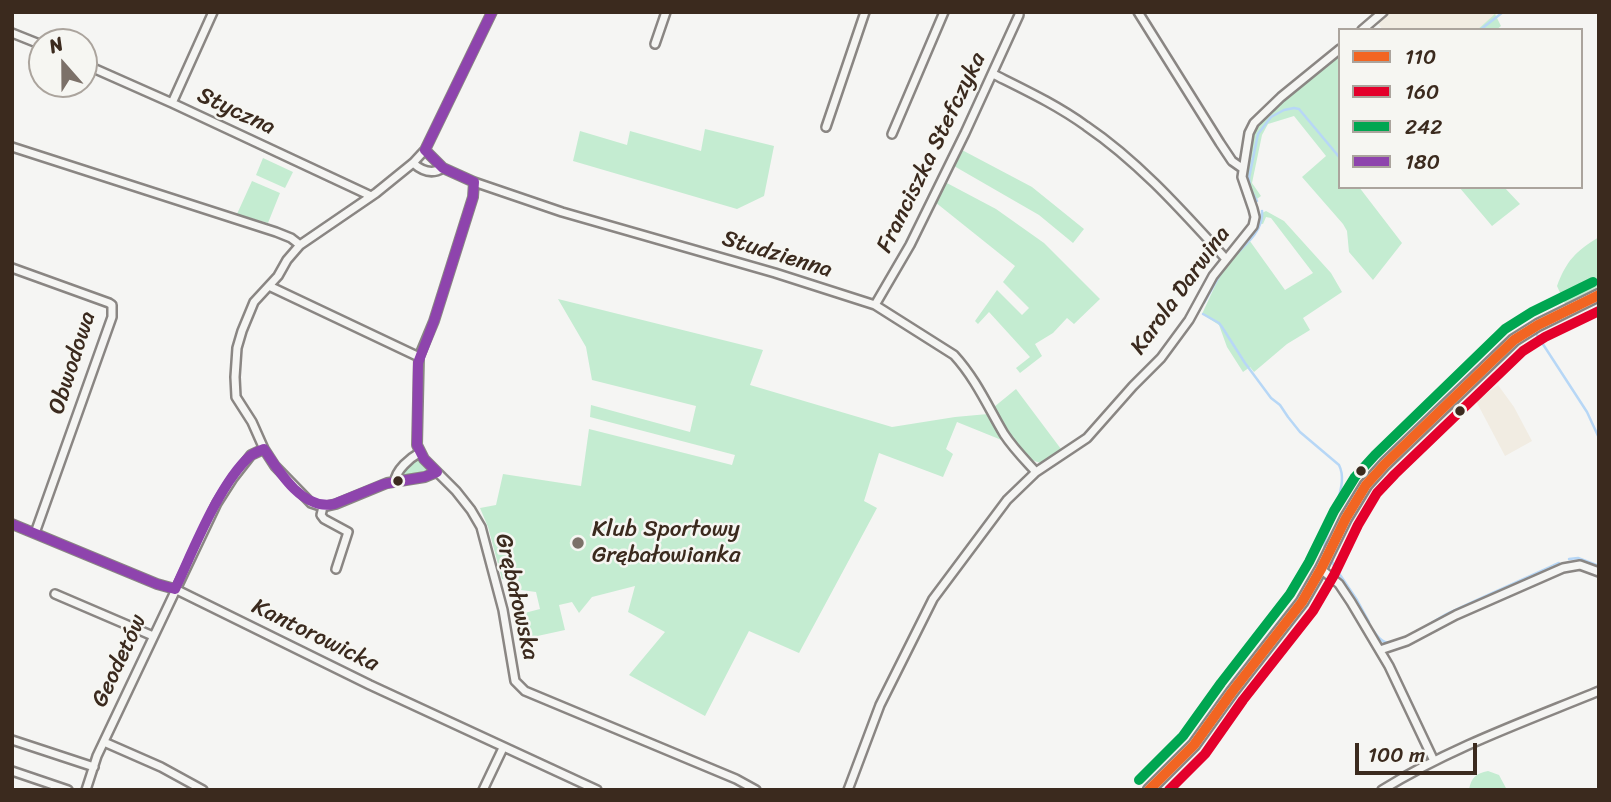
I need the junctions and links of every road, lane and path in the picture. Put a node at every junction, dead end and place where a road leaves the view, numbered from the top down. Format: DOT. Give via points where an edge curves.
graph roads {
  1 [pos="213,12"];
  2 [pos="492,12"];
  3 [pos="666,12"];
  4 [pos="865,12"];
  5 [pos="944,12"];
  6 [pos="1138,12"];
  7 [pos="1383,12"];
  8 [pos="1019,15"];
  9 [pos="1364,28"];
  10 [pos="655,44"];
  11 [pos="1338,50"];
  12 [pos="98,70"];
  13 [pos="993,74"];
  14 [pos="172,103"];
  15 [pos="826,127"];
  16 [pos="892,134"];
  17 [pos="12,147"];
  18 [pos="425,150"];
  19 [pos="412,163"];
  20 [pos="443,167"];
  21 [pos="1242,168"];
  22 [pos="474,182"];
  23 [pos="371,196"];
  24 [pos="300,245"];
  25 [pos="1226,259"];
  26 [pos="12,268"];
  27 [pos="270,286"];
  28 [pos="1599,295"];
  29 [pos="875,305"];
  30 [pos="419,357"];
  31 [pos="264,449"];
  32 [pos="419,453"];
  33 [pos="437,472"];
  34 [pos="1036,472"];
  35 [pos="395,481"];
  36 [pos="323,507"];
  37 [pos="12,524"];
  38 [pos="35,533"];
  39 [pos="336,569"];
  40 [pos="1321,569"];
  41 [pos="1599,572"];
  42 [pos="175,589"];
  43 [pos="55,594"];
  44 [pos="153,636"];
  45 [pos="1380,650"];
  46 [pos="1599,691"];
  47 [pos="12,740"];
  48 [pos="104,742"];
  49 [pos="503,748"];
  50 [pos="1434,761"];
  51 [pos="94,767"];
  52 [pos="12,771"];
  53 [pos="68,790"];
  54 [pos="86,790"];
  55 [pos="203,790"];
  56 [pos="483,790"];
  57 [pos="597,790"];
  58 [pos="756,790"];
  59 [pos="848,790"];
  60 [pos="1149,790"];
  61 [pos="1382,790"];
  1 -- 14 [label="street"];
  2 -- 18 [label="street"];
  3 -- 10 [label="street"];
  4 -- 15 [label="street"];
  5 -- 16 [label="street"];
  6 -- 21 [label="street" via="1220,144"];
  7 -- 9 [label="street"];
  8 -- 13 [label="street, Franciszka Stefczyka"];
  11 -- 21 [label="street, Karola Darwina" via="1254,123"];
  12 -- 14 [label="street, Styczna"];
  13 -- 25 [label="street" via="1061,110 1108,142 1170,198"];
  13 -- 29 [label="street, Franciszka Stefczyka" via="915,235"];
  14 -- 23 [label="street, Styczna"];
  17 -- 24 [label="street" via="276,232"];
  18 -- 19 [label="street"];
  18 -- 20 [label="street, Studzienna"];
  19 -- 20 [label="street, Studzienna" via="426,171"];
  19 -- 23 [label="street"];
  20 -- 22 [label="street, Studzienna"];
  21 -- 25 [label="street, Karola Darwina" via="1255,217"];
  22 -- 29 [label="street, Studzienna"];
  22 -- 30 [label="street" via="473,197"];
  23 -- 24 [label="street"];
  24 -- 27 [label="street"];
  25 -- 34 [label="street, Karola Darwina" via="1161,358 1087,438"];
  26 -- 38 [label="street, Obwodowa" via="109,303 112,309"];
  27 -- 30 [label="street"];
  27 -- 31 [label="street" via="254,302 242,331 235,377 236,397"];
  28 -- 40 [label="street" via="1514,340 1385,464 1359,494"];
  29 -- 34 [label="street, Studzienna" via="954,355 1009,442"];
  30 -- 32 [label="street"];
  31 -- 36 [label="street" via="299,492"];
  31 -- 42 [label="street, Geodetów" via="251,455 217,503"];
  32 -- 33 [label="street, Grębałowska"];
  32 -- 35 [label="street"];
  33 -- 35 [label="street"];
  33 -- 58 [label="street, Grębałowska" via="481,527 503,610 515,681 525,691"];
  34 -- 59 [label="street, Karola Darwina" via="1007,500 933,599 880,705"];
  35 -- 36 [label="street"];
  36 -- 39 [label="street" via="324,519 348,532"];
  37 -- 38 [label="street, Kantorowicka"];
  38 -- 42 [label="street, Kantorowicka"];
  40 -- 45 [label="street" via="1339,584"];
  40 -- 60 [label="street" via="1302,602 1194,745"];
  41 -- 45 [label="street" via="1568,566"];
  42 -- 44 [label="street, Geodetów"];
  42 -- 49 [label="street, Kantorowicka"];
  43 -- 44 [label="street"];
  44 -- 48 [label="street, Geodetów"];
  45 -- 50 [label="street"];
  46 -- 50 [label="street"];
  47 -- 51 [label="street"];
  48 -- 51 [label="street, Geodetów"];
  48 -- 55 [label="street"];
  49 -- 56 [label="street"];
  49 -- 57 [label="street, Kantorowicka"];
  50 -- 61 [label="street"];
  51 -- 54 [label="street, Geodetów"];
  52 -- 53 [label="street"];
}
